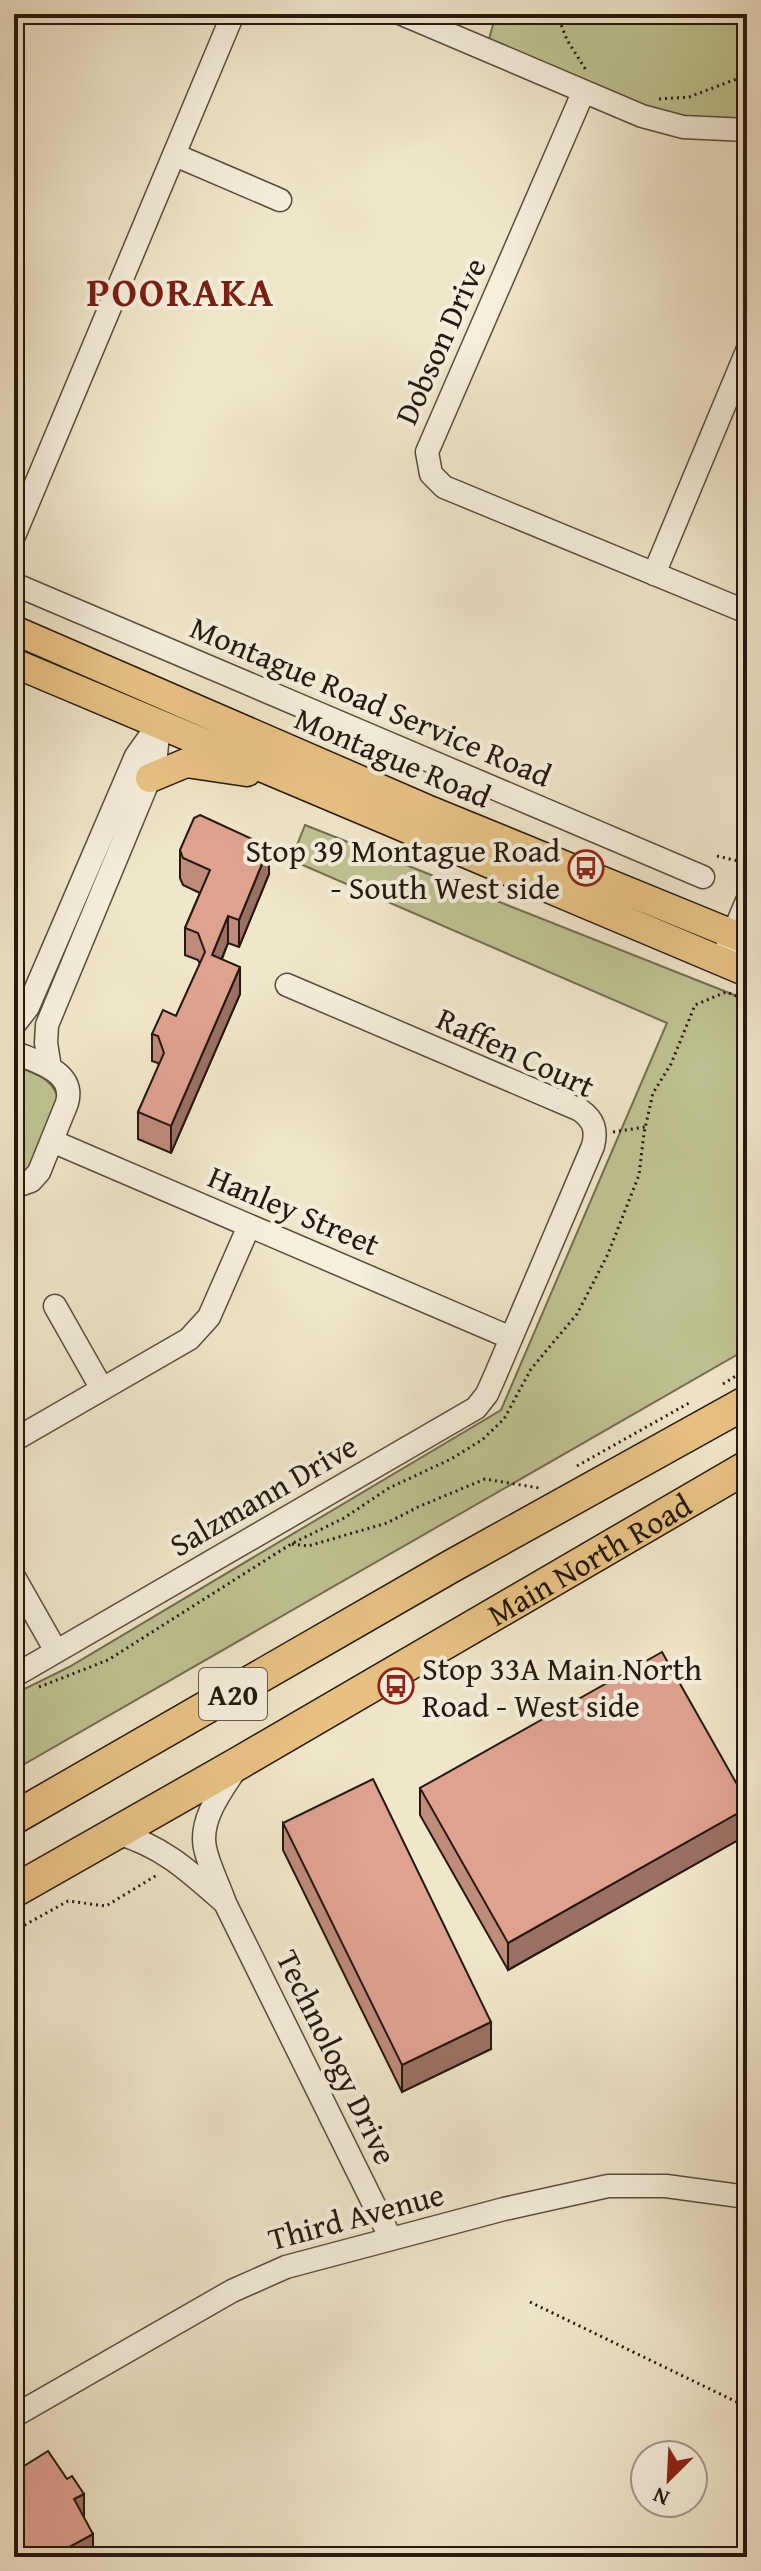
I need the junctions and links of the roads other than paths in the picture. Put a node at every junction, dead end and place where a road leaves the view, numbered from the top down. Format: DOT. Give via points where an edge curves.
graph roads {
  1 [pos="233,14"];
  2 [pos="402,14"];
  3 [pos="583,93"];
  4 [pos="747,130"];
  5 [pos="175,155"];
  6 [pos="280,200"];
  7 [pos="747,351"];
  8 [pos="14,536"];
  9 [pos="654,574"];
  10 [pos="14,584"];
  11 [pos="747,612"];
  12 [pos="14,630"];
  13 [pos="14,663"];
  14 [pos="170,698"];
  15 [pos="159,724"];
  16 [pos="283,776"];
  17 [pos="150,778"];
  18 [pos="703,877"];
  19 [pos="747,901"];
  20 [pos="740,937"];
  21 [pos="734,967"];
  22 [pos="287,985"];
  23 [pos="14,1025"];
  24 [pos="14,1052"];
  25 [pos="50,1068"];
  26 [pos="52,1141"];
  27 [pos="14,1187"];
  28 [pos="249,1226"];
  29 [pos="55,1306"];
  30 [pos="511,1338"];
  31 [pos="102,1389"];
  32 [pos="747,1402"];
  33 [pos="14,1440"];
  34 [pos="747,1467"];
  35 [pos="14,1577"];
  36 [pos="56,1651"];
  37 [pos="14,1676"];
  38 [pos="239,1763"];
  39 [pos="14,1818"];
  40 [pos="117,1833"];
  41 [pos="14,1891"];
  42 [pos="225,1903"];
  43 [pos="747,2197"];
  44 [pos="391,2239"];
  45 [pos="14,2416"];
  1 -- 5 [label="street"];
  2 -- 3 [label="street"];
  3 -- 4 [label="street" via="683,127"];
  3 -- 9 [label="street, Dobson Drive" via="427,452 431,474 444,487"];
  5 -- 6 [label="street"];
  5 -- 8 [label="street"];
  7 -- 9 [label="street"];
  9 -- 11 [label="street, Dobson Drive"];
  10 -- 18 [label="street, Montague Road Service Road"];
  12 -- 14 [label="main road, Montague Road"];
  13 -- 15 [label="main road, Montague Road"];
  14 -- 15 [label="main road"];
  14 -- 20 [label="main road, Montague Road"];
  15 -- 16 [label="main road, Montague Road"];
  15 -- 17 [label="street"];
  15 -- 23 [label="street" via="136,756 28,1007"];
  16 -- 17 [label="main road" via="186,763"];
  16 -- 21 [label="main road, Montague Road"];
  17 -- 25 [label="street" via="51,1014 46,1032"];
  19 -- 20 [label="street"];
  20 -- 21 [label="street"];
  22 -- 30 [label="street, Raffen Court" via="580,1110 594,1125 593,1146"];
  24 -- 25 [label="street"];
  25 -- 26 [label="street" via="64,1078 70,1092"];
  26 -- 27 [label="street" via="39,1172"];
  26 -- 28 [label="street, Hanley Street"];
  28 -- 30 [label="street, Hanley Street"];
  28 -- 31 [label="street" via="200,1328"];
  29 -- 31 [label="street"];
  30 -- 36 [label="street, Salzmann Drive" via="476,1408"];
  31 -- 33 [label="street"];
  32 -- 39 [label="highway, Main North Road / A20"];
  34 -- 38 [label="highway, Main North Road / A20"];
  35 -- 36 [label="street"];
  36 -- 37 [label="street, Salzmann Drive"];
  38 -- 40 [label="highway, Main North Road / A20"];
  38 -- 42 [label="street, Technology Drive" via="214,1803 205,1835"];
  40 -- 41 [label="highway, Main North Road / A20"];
  40 -- 42 [label="street, Technology Drive" via="149,1843"];
  42 -- 44 [label="street, Technology Drive"];
  43 -- 44 [label="street, Third Avenue" via="666,2186 608,2186"];
  44 -- 45 [label="street, Third Avenue" via="262,2276"];
}
